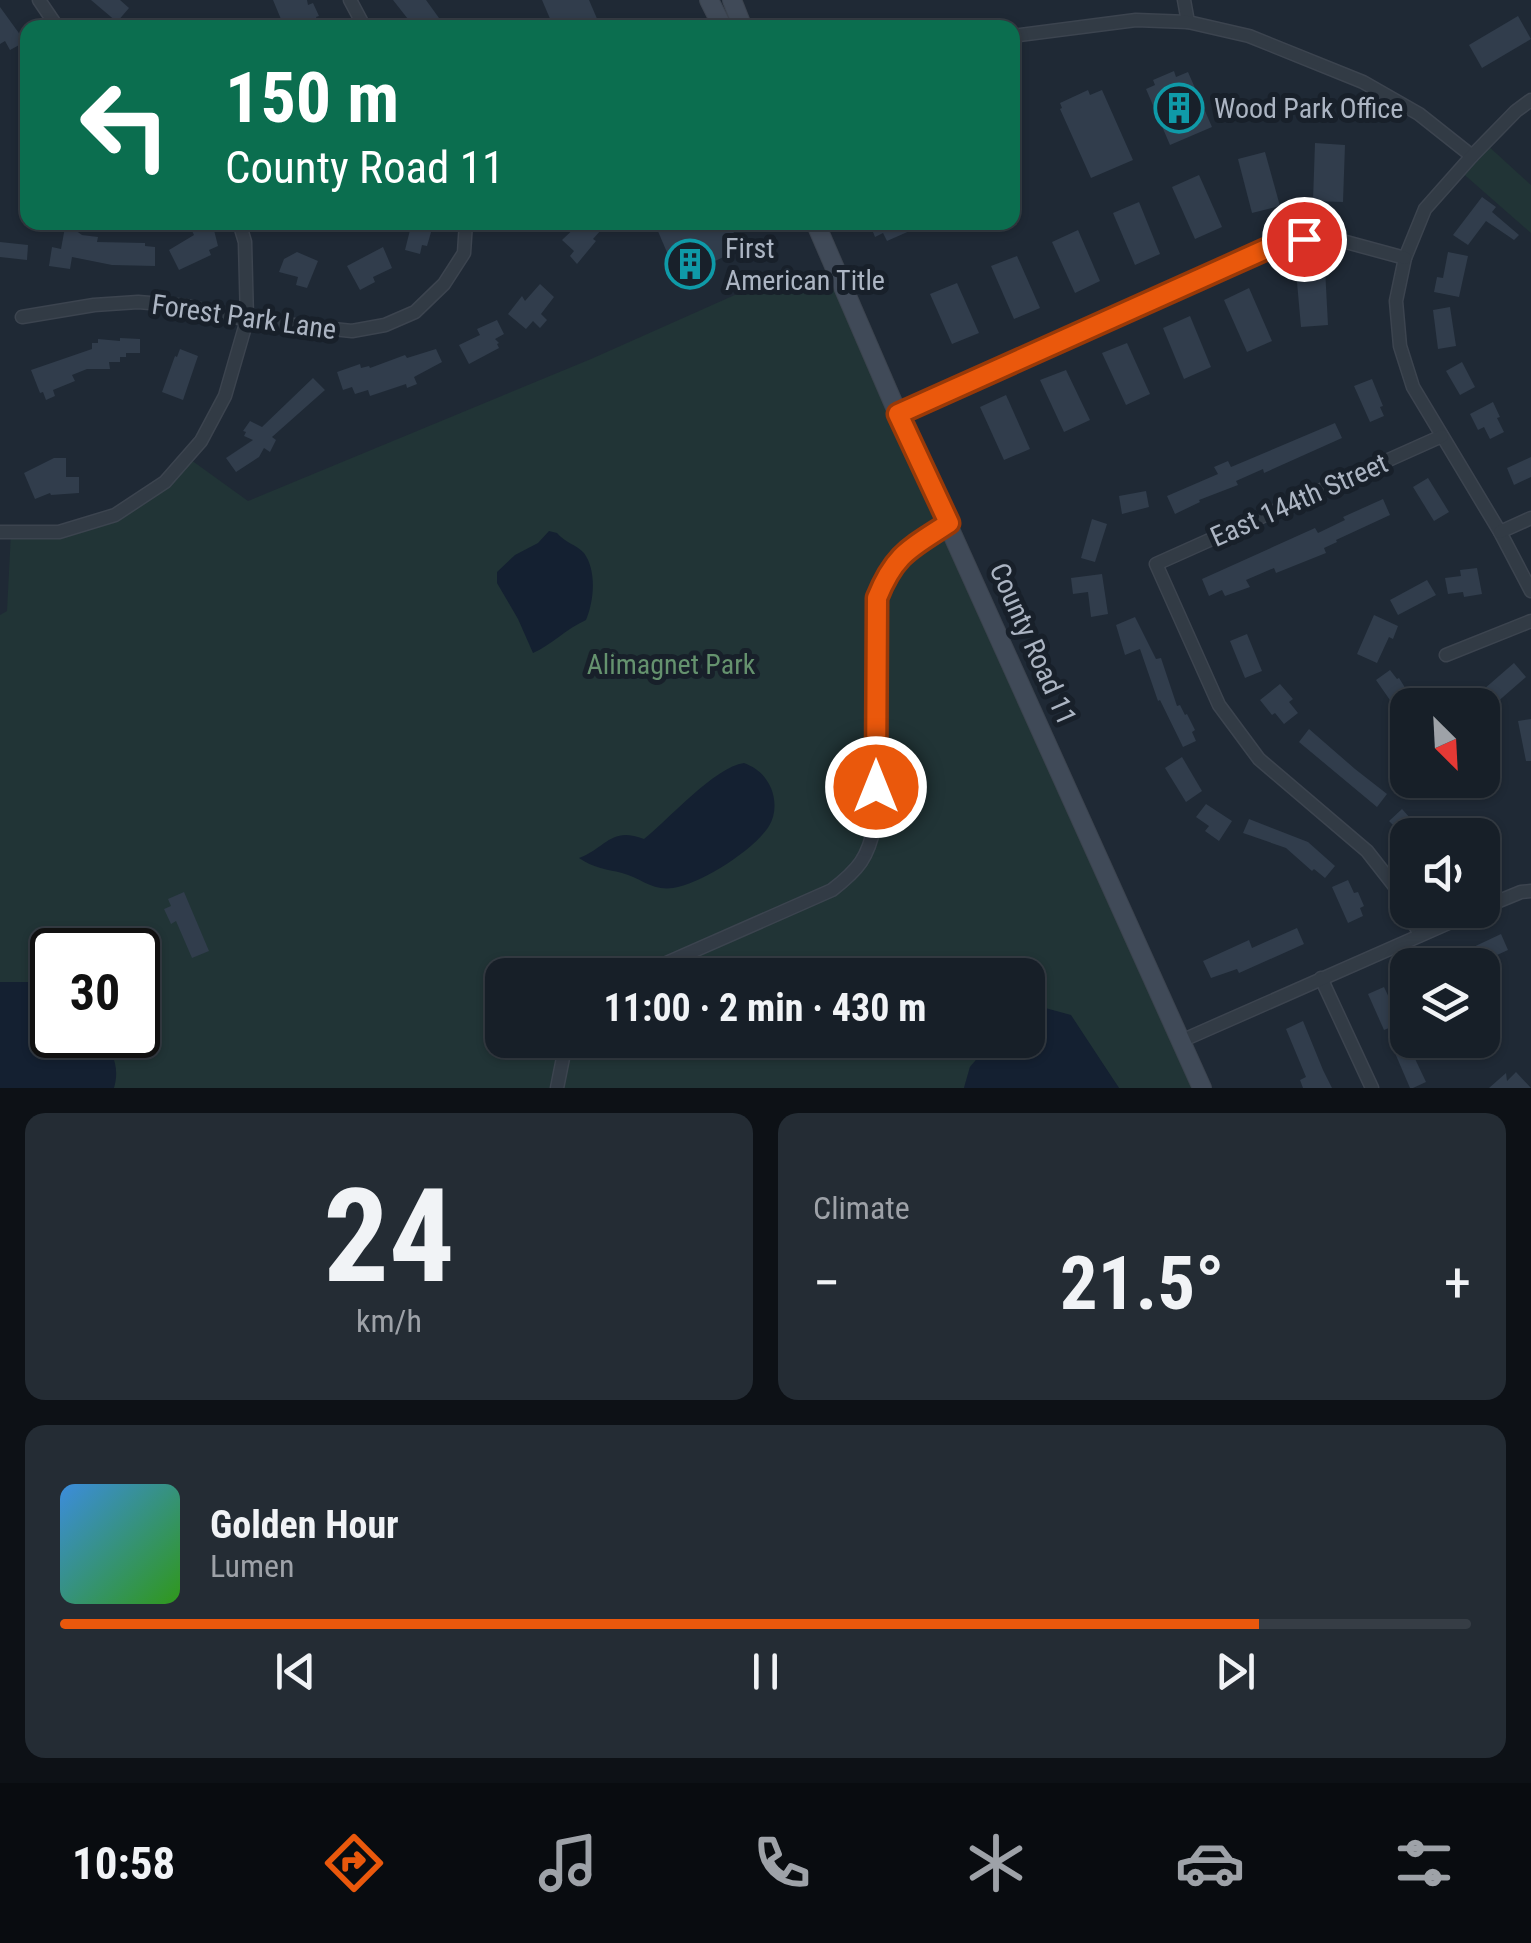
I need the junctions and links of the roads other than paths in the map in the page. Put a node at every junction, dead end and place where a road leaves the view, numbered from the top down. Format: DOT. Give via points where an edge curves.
graph roads {
  1 [pos="1184,0"];
  2 [pos="1188,22"];
  3 [pos="1020,35"];
  4 [pos="1531,100"];
  5 [pos="1472,156"];
  6 [pos="241,230"];
  7 [pos="465,230"];
  8 [pos="818,230"];
  9 [pos="1405,258"];
  10 [pos="22,317"];
  11 [pos="247,320"];
  12 [pos="898,414"];
  13 [pos="1442,436"];
  14 [pos="1531,518"];
  15 [pos="949,523"];
  16 [pos="0,532"];
  17 [pos="1500,532"];
  18 [pos="1531,591"];
  19 [pos="1531,620"];
  20 [pos="1446,655"];
  21 [pos="1531,891"];
  22 [pos="1500,901"];
  23 [pos="1436,928"];
  24 [pos="1420,935"];
  25 [pos="678,958"];
  26 [pos="1321,978"];
  27 [pos="1181,1041"];
  28 [pos="563,1058"];
  29 [pos="557,1088"];
  30 [pos="1202,1088"];
  31 [pos="1372,1088"];
  1 -- 2 [label="street"];
  2 -- 3 [label="street" via="1136,20"];
  2 -- 5 [label="street" via="1249,36 1363,82"];
  4 -- 5 [label="street"];
  5 -- 9 [label="street" via="1425,208"];
  6 -- 11 [label="street"];
  7 -- 11 [label="street, Forest Park Lane" via="464,253 444,284 415,312 385,325 352,331"];
  8 -- 12 [label="street, County Road 11"];
  9 -- 12 [label="street" via="1335,239 1273,246"];
  9 -- 13 [label="street" via="1396,301 1400,346 1413,386"];
  10 -- 11 [label="street, Forest Park Lane" via="138,302"];
  11 -- 16 [label="street" via="225,396 201,441 165,482 116,514 59,532"];
  12 -- 15 [label="street, County Road 11"];
  13 -- 17 [label="street"];
  13 -- 24 [label="street, East 144th Street" via="1156,564 1219,705 1259,760 1367,851"];
  14 -- 17 [label="street"];
  15 -- 25 [label="street" via="902,554 877,598 876,824 856,871 832,890"];
  15 -- 27 [label="street, County Road 11"];
  17 -- 18 [label="street"];
  19 -- 20 [label="street"];
  21 -- 22 [label="street"];
  23 -- 24 [label="street"];
  24 -- 26 [label="street"];
  26 -- 27 [label="street"];
  26 -- 31 [label="street"];
  27 -- 30 [label="street, County Road 11"];
  28 -- 29 [label="street"];
}
